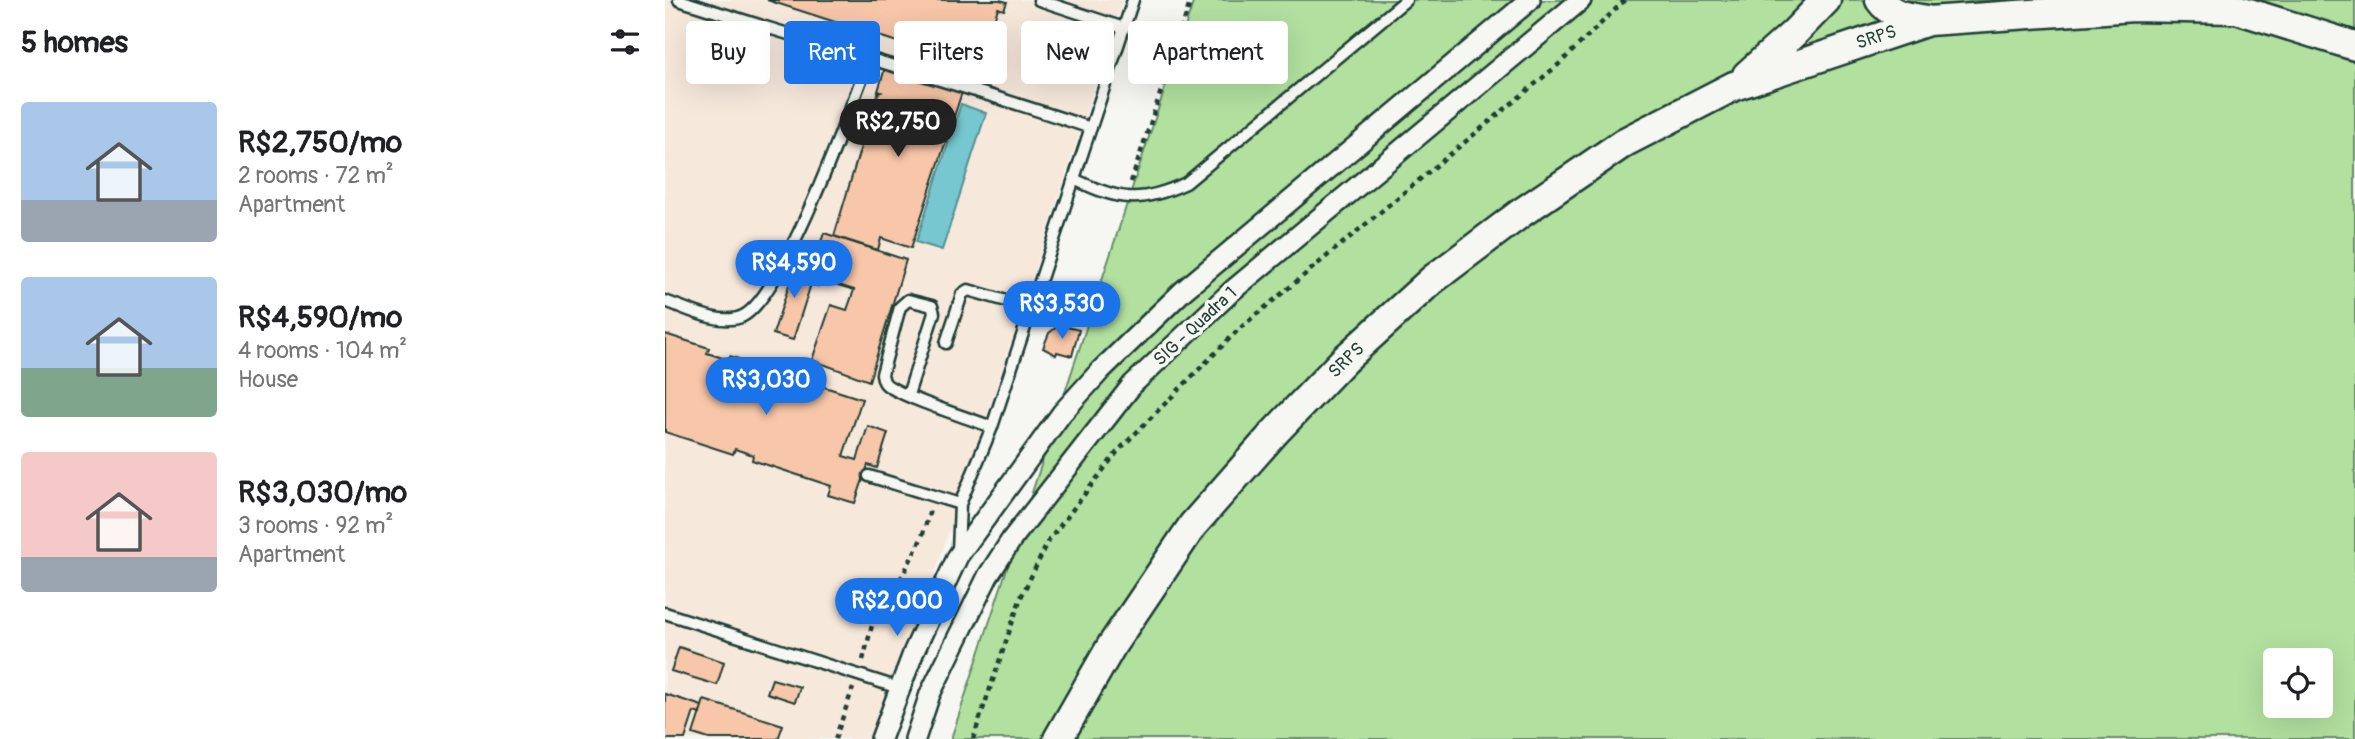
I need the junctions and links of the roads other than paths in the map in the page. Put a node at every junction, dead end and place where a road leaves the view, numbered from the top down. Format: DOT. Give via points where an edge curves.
graph roads {
  1 [pos="679,0"];
  2 [pos="1039,0"];
  3 [pos="1133,0"];
  4 [pos="1406,0"];
  5 [pos="1530,0"];
  6 [pos="1581,0"];
  7 [pos="1826,0"];
  8 [pos="1880,0"];
  9 [pos="2220,4"];
  10 [pos="1929,21"];
  11 [pos="1124,28"];
  12 [pos="784,33"];
  13 [pos="2355,46"];
  14 [pos="880,59"];
  15 [pos="859,84"];
  16 [pos="1734,86"];
  17 [pos="1091,128"];
  18 [pos="1074,179"];
  19 [pos="665,301"];
  20 [pos="1031,308"];
  21 [pos="946,343"];
  22 [pos="908,395"];
  23 [pos="992,427"];
  24 [pos="869,476"];
  25 [pos="960,504"];
  26 [pos="958,556"];
  27 [pos="665,613"];
  28 [pos="899,688"];
  29 [pos="881,739"];
  30 [pos="915,739"];
  31 [pos="1058,739"];
  1 -- 12 [label="lane"];
  2 -- 11 [label="lane"];
  3 -- 11 [label="lane, SIG - Quadra 1"];
  4 -- 18 [label="lane" via="1186,183 1157,196 1127,199"];
  5 -- 26 [label="street, SIG - Quadra 1" via="1135,334 1062,413"];
  6 -- 30 [label="street, SIG - Quadra 1" via="1233,290 1133,384 988,576 930,694"];
  7 -- 16 [label="main road, SRPS"];
  8 -- 10 [label="main road" via="1901,16"];
  9 -- 10 [label="main road, SRPS"];
  9 -- 13 [label="main road, SRPS"];
  10 -- 16 [label="main road, SRPS"];
  11 -- 17 [label="lane, SIG - Quadra 1"];
  14 -- 17 [label="lane"];
  15 -- 19 [label="lane" via="800,229 758,304 741,317 723,319"];
  16 -- 31 [label="main road, SRPS" via="1625,142 1521,213 1432,281 1344,360 1193,525 1112,645"];
  17 -- 18 [label="lane, SIG - Quadra 1"];
  18 -- 20 [label="lane, SIG - Quadra 1"];
  20 -- 21 [label="lane" via="968,290 962,294"];
  20 -- 23 [label="lane, SIG - Quadra 1"];
  22 -- 22 [label="lane" via="889,387 882,374 900,307 908,300 932,306 934,313"];
  22 -- 23 [label="lane"];
  23 -- 25 [label="lane, SIG - Quadra 1"];
  24 -- 25 [label="lane"];
  25 -- 26 [label="lane, SIG - Quadra 1"];
  26 -- 28 [label="street, SIG - Quadra 1"];
  27 -- 28 [label="lane"];
  28 -- 29 [label="street, SIG - Quadra 1"];
}
